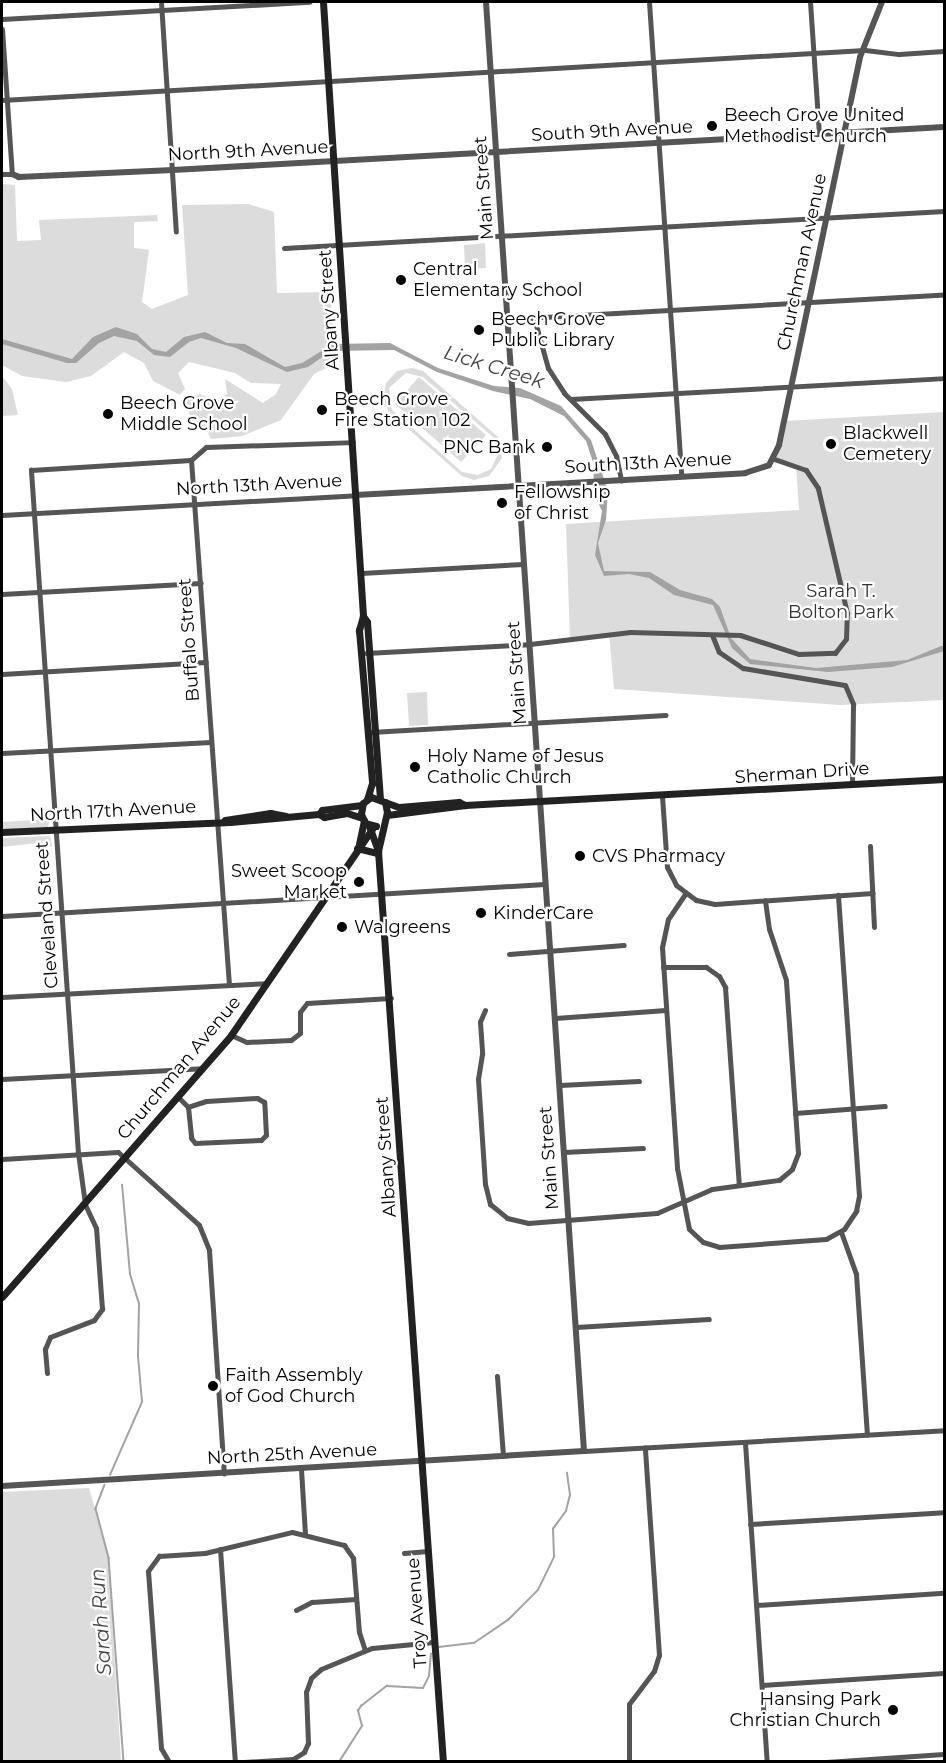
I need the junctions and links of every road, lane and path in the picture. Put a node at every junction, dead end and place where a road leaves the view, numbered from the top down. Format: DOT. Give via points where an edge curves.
graph roads {
  1 [pos="161,2"];
  2 [pos="310,2"];
  3 [pos="323,2"];
  4 [pos="486,2"];
  5 [pos="649,2"];
  6 [pos="810,2"];
  7 [pos="882,2"];
  8 [pos="162,10"];
  9 [pos="2,19"];
  10 [pos="2,29"];
  11 [pos="862,51"];
  12 [pos="945,51"];
  13 [pos="814,54"];
  14 [pos="653,63"];
  15 [pos="491,72"];
  16 [pos="328,81"];
  17 [pos="167,90"];
  18 [pos="4,99"];
  19 [pos="945,127"];
  20 [pos="844,133"];
  21 [pos="819,134"];
  22 [pos="659,143"];
  23 [pos="496,153"];
  24 [pos="334,162"];
  25 [pos="173,170"];
  26 [pos="2,174"];
  27 [pos="12,174"];
  28 [pos="945,211"];
  29 [pos="826,217"];
  30 [pos="664,227"];
  31 [pos="176,232"];
  32 [pos="502,236"];
  33 [pos="340,244"];
  34 [pos="284,248"];
  35 [pos="945,295"];
  36 [pos="809,302"];
  37 [pos="670,310"];
  38 [pos="534,318"];
  39 [pos="508,320"];
  40 [pos="945,378"];
  41 [pos="792,387"];
  42 [pos="676,393"];
  43 [pos="571,399"];
  44 [pos="353,442"];
  45 [pos="774,459"];
  46 [pos="191,460"];
  47 [pos="681,476"];
  48 [pos="617,480"];
  49 [pos="519,485"];
  50 [pos="356,495"];
  51 [pos="194,504"];
  52 [pos="34,513"];
  53 [pos="2,515"];
  54 [pos="524,564"];
  55 [pos="361,573"];
  56 [pos="201,583"];
  57 [pos="40,592"];
  58 [pos="2,594"];
  59 [pos="363,616"];
  60 [pos="712,635"];
  61 [pos="530,644"];
  62 [pos="366,653"];
  63 [pos="206,662"];
  64 [pos="45,671"];
  65 [pos="2,674"];
  66 [pos="666,715"];
  67 [pos="535,722"];
  68 [pos="365,732"];
  69 [pos="374,732"];
  70 [pos="211,742"];
  71 [pos="51,750"];
  72 [pos="2,753"];
  73 [pos="945,779"];
  74 [pos="852,784"];
  75 [pos="662,796"];
  76 [pos="382,800"];
  77 [pos="364,802"];
  78 [pos="540,803"];
  79 [pos="465,805"];
  80 [pos="319,814"];
  81 [pos="387,815"];
  82 [pos="217,820"];
  83 [pos="382,823"];
  84 [pos="368,824"];
  85 [pos="56,829"];
  86 [pos="2,832"];
  87 [pos="358,846"];
  88 [pos="870,846"];
  89 [pos="379,853"];
  90 [pos="545,884"];
  91 [pos="873,892"];
  92 [pos="685,894"];
  93 [pos="384,895"];
  94 [pos="838,895"];
  95 [pos="324,898"];
  96 [pos="765,900"];
  97 [pos="223,904"];
  98 [pos="62,913"];
  99 [pos="2,916"];
  100 [pos="874,927"];
  101 [pos="624,945"];
  102 [pos="550,951"];
  103 [pos="509,954"];
  104 [pos="663,968"];
  105 [pos="267,983"];
  106 [pos="229,985"];
  107 [pos="67,994"];
  108 [pos="2,998"];
  109 [pos="391,998"];
  110 [pos="485,1010"];
  111 [pos="666,1010"];
  112 [pos="555,1018"];
  113 [pos="231,1035"];
  114 [pos="202,1068"];
  115 [pos="73,1075"];
  116 [pos="2,1079"];
  117 [pos="639,1081"];
  118 [pos="560,1085"];
  119 [pos="177,1096"];
  120 [pos="885,1106"];
  121 [pos="188,1107"];
  122 [pos="852,1109"];
  123 [pos="795,1113"];
  124 [pos="643,1148"];
  125 [pos="564,1152"];
  126 [pos="78,1153"];
  127 [pos="124,1156"];
  128 [pos="2,1159"];
  129 [pos="739,1185"];
  130 [pos="84,1202"];
  131 [pos="682,1204"];
  132 [pos="568,1220"];
  133 [pos="840,1232"];
  134 [pos="2,1297"];
  135 [pos="709,1319"];
  136 [pos="576,1327"];
  137 [pos="47,1373"];
  138 [pos="497,1376"];
  139 [pos="945,1430"];
  140 [pos="867,1435"];
  141 [pos="745,1443"];
  142 [pos="645,1447"];
  143 [pos="584,1451"];
  144 [pos="503,1456"];
  145 [pos="422,1462"];
  146 [pos="301,1469"];
  147 [pos="224,1473"];
  148 [pos="2,1486"];
  149 [pos="945,1512"];
  150 [pos="750,1524"];
  151 [pos="305,1534"];
  152 [pos="220,1549"];
  153 [pos="428,1551"];
  154 [pos="404,1553"];
  155 [pos="945,1593"];
  156 [pos="356,1599"];
  157 [pos="756,1605"];
  158 [pos="296,1610"];
  159 [pos="435,1642"];
  160 [pos="365,1650"];
  161 [pos="945,1673"];
  162 [pos="762,1685"];
  163 [pos="945,1754"];
  164 [pos="928,1758"];
  165 [pos="167,1760"];
  166 [pos="235,1761"];
  167 [pos="244,1761"];
  168 [pos="443,1761"];
  169 [pos="629,1761"];
  170 [pos="767,1761"];
  171 [pos="826,1761"];
  1 -- 8 [label="street"];
  2 -- 8 [label="street"];
  3 -- 16 [label="main road, Albany Street"];
  4 -- 15 [label="street, Main Street"];
  5 -- 14 [label="street"];
  6 -- 13 [label="street"];
  7 -- 11 [label="street, Churchman Avenue"];
  8 -- 9 [label="street"];
  8 -- 17 [label="street"];
  10 -- 18 [label="street"];
  11 -- 12 [label="street"];
  11 -- 13 [label="street"];
  11 -- 20 [label="street, Churchman Avenue"];
  13 -- 14 [label="street"];
  13 -- 21 [label="street"];
  14 -- 15 [label="street"];
  14 -- 22 [label="street"];
  15 -- 16 [label="street"];
  15 -- 23 [label="street, Main Street"];
  16 -- 17 [label="street"];
  16 -- 24 [label="main road, Albany Street"];
  17 -- 18 [label="street"];
  17 -- 25 [label="street"];
  18 -- 27 [label="street"];
  19 -- 20 [label="street, South 9th Avenue"];
  20 -- 21 [label="street, South 9th Avenue"];
  20 -- 29 [label="street, Churchman Avenue"];
  21 -- 22 [label="street, South 9th Avenue"];
  22 -- 23 [label="street, South 9th Avenue"];
  22 -- 30 [label="street"];
  23 -- 24 [label="street, North 9th Avenue"];
  23 -- 32 [label="street, Main Street"];
  24 -- 25 [label="street, North 9th Avenue"];
  24 -- 33 [label="main road, Albany Street"];
  25 -- 27 [label="street, North 9th Avenue" via="19,177"];
  25 -- 31 [label="street"];
  26 -- 27 [label="street, North 9th Avenue"];
  28 -- 29 [label="street"];
  29 -- 30 [label="street"];
  29 -- 36 [label="street, Churchman Avenue"];
  30 -- 32 [label="street"];
  30 -- 37 [label="street"];
  32 -- 33 [label="street"];
  32 -- 39 [label="street, Main Street"];
  33 -- 34 [label="street"];
  33 -- 44 [label="main road, Albany Street"];
  35 -- 36 [label="street"];
  36 -- 37 [label="street"];
  36 -- 41 [label="street, Churchman Avenue"];
  37 -- 38 [label="street"];
  37 -- 42 [label="street"];
  38 -- 39 [label="street"];
  38 -- 43 [label="street" via="543,359 555,382"];
  39 -- 49 [label="street, Main Street"];
  40 -- 41 [label="street"];
  41 -- 42 [label="street"];
  41 -- 45 [label="street, Churchman Avenue"];
  42 -- 43 [label="street"];
  42 -- 47 [label="street"];
  43 -- 48 [label="street" via="605,434 616,456"];
  44 -- 46 [label="street" via="206,447"];
  44 -- 50 [label="main road, Albany Street"];
  45 -- 47 [label="street, South 13th Avenue" via="754,472"];
  45 -- 60 [label="street" via="803,468 816,484 846,608 847,636 840,650 828,655 804,655 734,634"];
  46 -- 51 [label="street, Buffalo Street"];
  46 -- 52 [label="street, Cleveland Street" via="31,470"];
  47 -- 48 [label="street, South 13th Avenue"];
  48 -- 49 [label="street, South 13th Avenue"];
  49 -- 50 [label="street, North 13th Avenue"];
  49 -- 54 [label="street, Main Street"];
  50 -- 51 [label="street, North 13th Avenue"];
  50 -- 55 [label="main road, Albany Street"];
  51 -- 52 [label="street, North 13th Avenue"];
  51 -- 56 [label="street, Buffalo Street"];
  52 -- 53 [label="street, North 13th Avenue"];
  52 -- 57 [label="street, Cleveland Street"];
  54 -- 55 [label="street"];
  54 -- 61 [label="street, Main Street"];
  55 -- 59 [label="main road, Albany Street"];
  56 -- 57 [label="street"];
  56 -- 63 [label="street, Buffalo Street"];
  57 -- 58 [label="street"];
  57 -- 64 [label="street, Cleveland Street"];
  59 -- 62 [label="main road, Albany Street"];
  59 -- 68 [label="main road, Albany Street" via="359,630"];
  60 -- 61 [label="street" via="612,633"];
  60 -- 74 [label="street" via="719,652 743,668 845,685 853,704"];
  61 -- 62 [label="street"];
  61 -- 67 [label="street, Main Street"];
  62 -- 69 [label="main road, Albany Street"];
  63 -- 64 [label="street"];
  63 -- 70 [label="street, Buffalo Street"];
  64 -- 65 [label="street"];
  64 -- 71 [label="street, Cleveland Street"];
  66 -- 67 [label="street"];
  67 -- 69 [label="street"];
  67 -- 78 [label="street, Main Street"];
  68 -- 69 [label="street"];
  68 -- 77 [label="main road, Albany Street" via="372,783"];
  69 -- 76 [label="main road, Albany Street"];
  70 -- 71 [label="street"];
  70 -- 82 [label="street, Buffalo Street"];
  71 -- 72 [label="street"];
  71 -- 85 [label="street, Cleveland Street"];
  73 -- 74 [label="main road, Sherman Drive"];
  74 -- 75 [label="main road, Sherman Drive"];
  75 -- 78 [label="main road, Sherman Drive"];
  75 -- 92 [label="street" via="667,867"];
  76 -- 77 [label="main road, North 17th Avenue"];
  76 -- 79 [label="main road" via="402,807 459,802"];
  76 -- 81 [label="main road, Albany Street"];
  77 -- 80 [label="main road, North 17th Avenue" via="322,810"];
  77 -- 84 [label="main road, Albany Street"];
  78 -- 79 [label="main road"];
  78 -- 90 [label="street, Main Street"];
  79 -- 81 [label="main road"];
  80 -- 82 [label="main road, North 17th Avenue" via="270,813"];
  80 -- 84 [label="main road, North 17th Avenue" via="324,817 349,813"];
  81 -- 83 [label="main road"];
  82 -- 85 [label="main road, North 17th Avenue"];
  82 -- 97 [label="street, Buffalo Street"];
  83 -- 84 [label="main road"];
  83 -- 89 [label="main road, Albany Street"];
  84 -- 87 [label="main road, Churchman Avenue"];
  84 -- 89 [label="main road, Albany Street"];
  85 -- 86 [label="main road, North 17th Avenue"];
  85 -- 98 [label="street, Cleveland Street"];
  87 -- 89 [label="main road"];
  87 -- 95 [label="main road, Churchman Avenue"];
  88 -- 91 [label="street"];
  89 -- 93 [label="main road, Albany Street"];
  90 -- 93 [label="street"];
  90 -- 102 [label="street, Main Street"];
  91 -- 94 [label="street"];
  91 -- 100 [label="street"];
  92 -- 96 [label="street" via="710,903"];
  92 -- 104 [label="street" via="667,923"];
  93 -- 95 [label="street"];
  93 -- 109 [label="main road, Albany Street"];
  94 -- 96 [label="street"];
  94 -- 122 [label="street"];
  95 -- 97 [label="street"];
  95 -- 105 [label="main road, Churchman Avenue"];
  96 -- 123 [label="street" via="786,980"];
  97 -- 98 [label="street"];
  97 -- 106 [label="street, Buffalo Street"];
  98 -- 99 [label="street"];
  98 -- 107 [label="street, Cleveland Street"];
  101 -- 102 [label="street"];
  102 -- 103 [label="street"];
  102 -- 112 [label="street, Main Street"];
  104 -- 111 [label="street"];
  104 -- 129 [label="street" via="706,967 725,987"];
  105 -- 106 [label="street"];
  105 -- 113 [label="main road, Churchman Avenue"];
  106 -- 107 [label="street"];
  107 -- 108 [label="street"];
  107 -- 115 [label="street, Cleveland Street"];
  109 -- 113 [label="street" via="307,1004 300,1012 300,1033 291,1040 247,1042"];
  109 -- 145 [label="main road, Albany Street"];
  110 -- 132 [label="street" via="480,1022 482,1054 478,1083 488,1199 498,1213 516,1222"];
  111 -- 112 [label="street"];
  111 -- 131 [label="street"];
  112 -- 118 [label="street, Main Street"];
  113 -- 114 [label="main road, Churchman Avenue"];
  114 -- 115 [label="street"];
  114 -- 119 [label="main road, Churchman Avenue"];
  115 -- 116 [label="street"];
  115 -- 126 [label="street, Cleveland Street"];
  117 -- 118 [label="street"];
  118 -- 125 [label="street, Main Street"];
  119 -- 121 [label="street"];
  119 -- 127 [label="main road, Churchman Avenue"];
  120 -- 122 [label="street"];
  121 -- 121 [label="street" via="195,1143 261,1140 266,1135 264,1102 257,1098 206,1101"];
  122 -- 123 [label="street"];
  122 -- 133 [label="street" via="858,1201 854,1218"];
  123 -- 129 [label="street" via="795,1165 779,1180"];
  124 -- 125 [label="street"];
  125 -- 132 [label="street, Main Street"];
  126 -- 127 [label="street" via="112,1151"];
  126 -- 128 [label="street"];
  126 -- 130 [label="street, Cleveland Street"];
  127 -- 130 [label="main road, Churchman Avenue"];
  127 -- 147 [label="street" via="194,1220 207,1240"];
  129 -- 131 [label="street" via="709,1189"];
  130 -- 134 [label="main road, Churchman Avenue"];
  130 -- 137 [label="street, Cleveland Street" via="96,1228 101,1311 94,1320 50,1337 45,1348"];
  131 -- 132 [label="street" via="657,1213"];
  131 -- 133 [label="street" via="690,1231 713,1246 820,1240"];
  132 -- 136 [label="street, Main Street"];
  133 -- 140 [label="street" via="856,1274"];
  135 -- 136 [label="street"];
  136 -- 143 [label="street, Main Street"];
  138 -- 144 [label="street"];
  139 -- 140 [label="street"];
  140 -- 141 [label="street"];
  141 -- 142 [label="street"];
  141 -- 150 [label="street"];
  142 -- 143 [label="street"];
  142 -- 169 [label="street" via="659,1650 656,1667 633,1697 626,1714"];
  143 -- 144 [label="street, North 25th Avenue"];
  144 -- 145 [label="street, North 25th Avenue"];
  145 -- 146 [label="street, North 25th Avenue"];
  145 -- 153 [label="main road, Troy Avenue"];
  146 -- 147 [label="street, North 25th Avenue"];
  146 -- 151 [label="street"];
  147 -- 148 [label="street, North 25th Avenue"];
  149 -- 150 [label="street"];
  150 -- 157 [label="street"];
  151 -- 152 [label="street" via="288,1533"];
  151 -- 156 [label="street" via="349,1550"];
  152 -- 165 [label="street" via="163,1555 153,1561 148,1572 161,1748"];
  152 -- 166 [label="street"];
  153 -- 154 [label="street"];
  153 -- 159 [label="main road, Troy Avenue"];
  155 -- 157 [label="street"];
  156 -- 158 [label="street" via="312,1602"];
  156 -- 160 [label="street"];
  157 -- 162 [label="street"];
  159 -- 160 [label="street"];
  159 -- 168 [label="main road, Troy Avenue"];
  160 -- 167 [label="street" via="332,1663 311,1678 306,1692 308,1743 304,1752 293,1759"];
  161 -- 162 [label="street"];
  162 -- 170 [label="street"];
  163 -- 164 [label="street"];
  164 -- 171 [label="street"];
}
